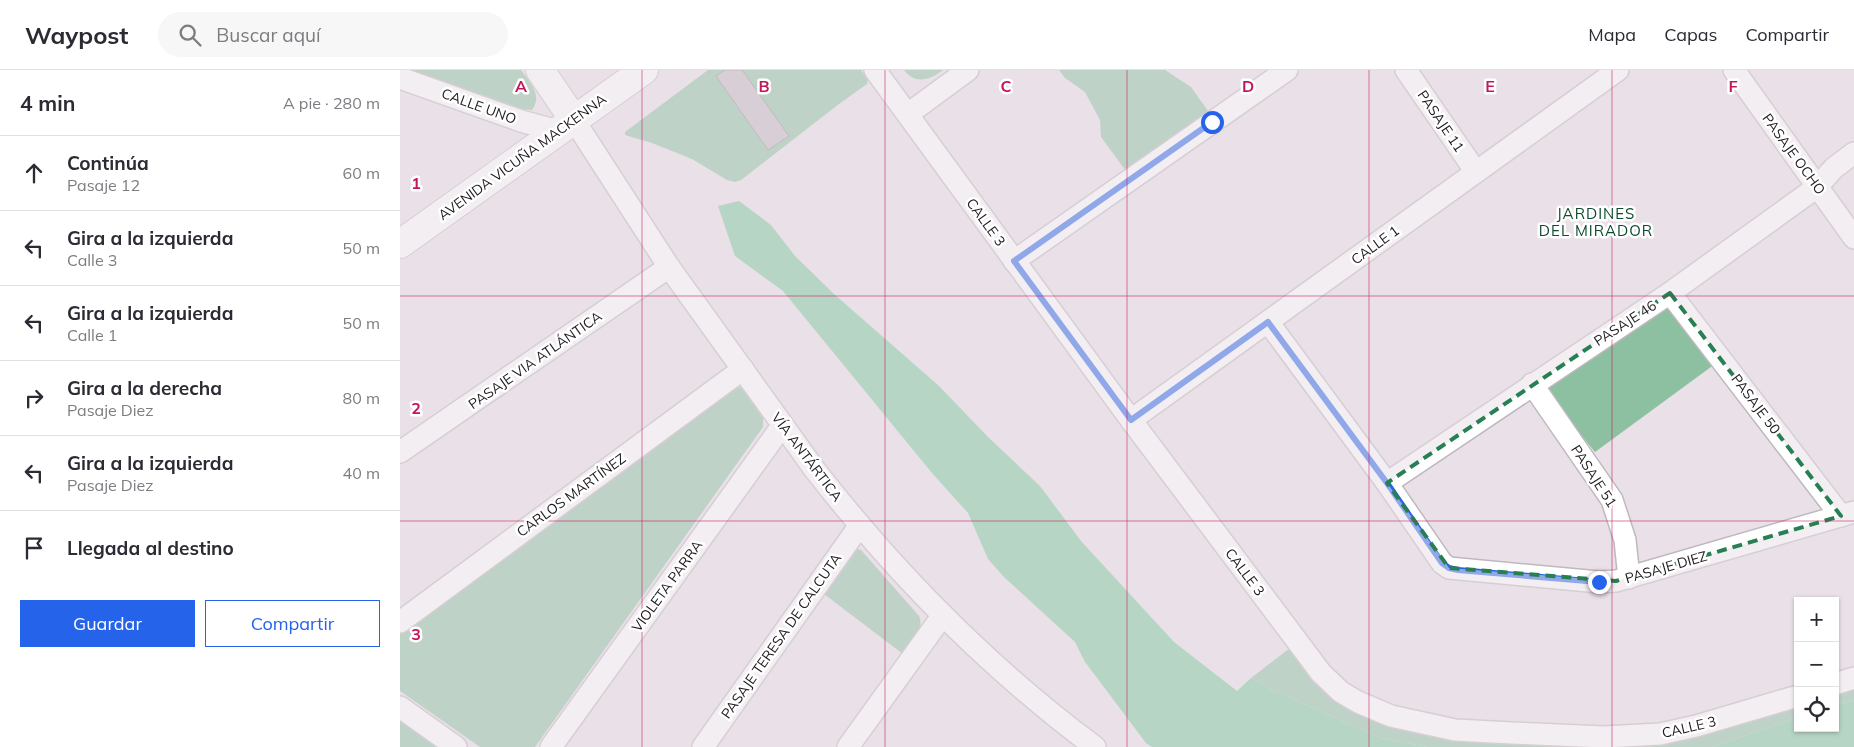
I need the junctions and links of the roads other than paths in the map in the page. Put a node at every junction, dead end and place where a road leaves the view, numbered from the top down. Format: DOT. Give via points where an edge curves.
graph roads {
  1 [pos="540,70"];
  2 [pos="644,70"];
  3 [pos="875,70"];
  4 [pos="968,70"];
  5 [pos="1287,70"];
  6 [pos="1406,70"];
  7 [pos="1618,70"];
  8 [pos="1734,70"];
  9 [pos="400,78"];
  10 [pos="908,114"];
  11 [pos="566,126"];
  12 [pos="1854,152"];
  13 [pos="1476,172"];
  14 [pos="1817,187"];
  15 [pos="1854,238"];
  16 [pos="400,244"];
  17 [pos="1014,261"];
  18 [pos="669,267"];
  19 [pos="1670,293"];
  20 [pos="1268,322"];
  21 [pos="743,369"];
  22 [pos="1532,384"];
  23 [pos="1131,420"];
  24 [pos="782,426"];
  25 [pos="400,452"];
  26 [pos="1387,483"];
  27 [pos="1848,514"];
  28 [pos="860,525"];
  29 [pos="1629,578"];
  30 [pos="942,616"];
  31 [pos="400,622"];
  32 [pos="1854,678"];
  33 [pos="1839,683"];
  34 [pos="1794,697"];
  35 [pos="400,707"];
  36 [pos="456,747"];
  37 [pos="551,747"];
  38 [pos="702,747"];
  39 [pos="848,747"];
  40 [pos="1095,747"];
  1 -- 11 [label="street"];
  2 -- 11 [label="street, AVENIDA VICUÑA MACKENNA"];
  3 -- 10 [label="street, CALLE 3"];
  4 -- 10 [label="street"];
  5 -- 17 [label="street"];
  6 -- 13 [label="street, PASAJE 11"];
  7 -- 13 [label="street, CALLE 1"];
  8 -- 14 [label="street, PASAJE OCHO"];
  9 -- 11 [label="street, CALLE UNO" via="521,121"];
  10 -- 17 [label="street, CALLE 3"];
  11 -- 16 [label="street, AVENIDA VICUÑA MACKENNA"];
  11 -- 18 [label="street, VÍA ANTÁRTICA"];
  12 -- 14 [label="street, PASAJE 46"];
  13 -- 20 [label="street, CALLE 1"];
  14 -- 15 [label="street, PASAJE OCHO"];
  14 -- 19 [label="street, PASAJE 46"];
  17 -- 23 [label="street, CALLE 3"];
  18 -- 21 [label="street, VÍA ANTÁRTICA"];
  18 -- 25 [label="street, PASAJE VIA ATLÁNTICA"];
  19 -- 22 [label="street, PASAJE 46"];
  19 -- 27 [label="street, PASAJE 50"];
  20 -- 23 [label="street, CALLE 1"];
  20 -- 26 [label="street, PASAJE DIEZ"];
  21 -- 24 [label="street, VÍA ANTÁRTICA"];
  21 -- 31 [label="street, CARLOS MARTÍNEZ"];
  22 -- 26 [label="street, PASAJE 46"];
  22 -- 29 [label="street, PASAJE 51" via="1612,500 1625,540"];
  23 -- 34 [label="street, CALLE 3" via="1321,673 1340,692 1391,716 1455,730 1637,736 1696,726"];
  24 -- 28 [label="street, VÍA ANTÁRTICA"];
  24 -- 37 [label="street, VIOLETA PARRA"];
  26 -- 29 [label="street, PASAJE DIEZ" via="1442,563 1449,568 1599,582"];
  27 -- 29 [label="street, PASAJE DIEZ"];
  28 -- 30 [label="street, VÍA ANTÁRTICA"];
  28 -- 38 [label="street, PASAJE TERESA DE CALCUTA"];
  30 -- 39 [label="street"];
  30 -- 40 [label="street, VÍA ANTÁRTICA"];
  32 -- 33 [label="street"];
  35 -- 36 [label="street"];
}
